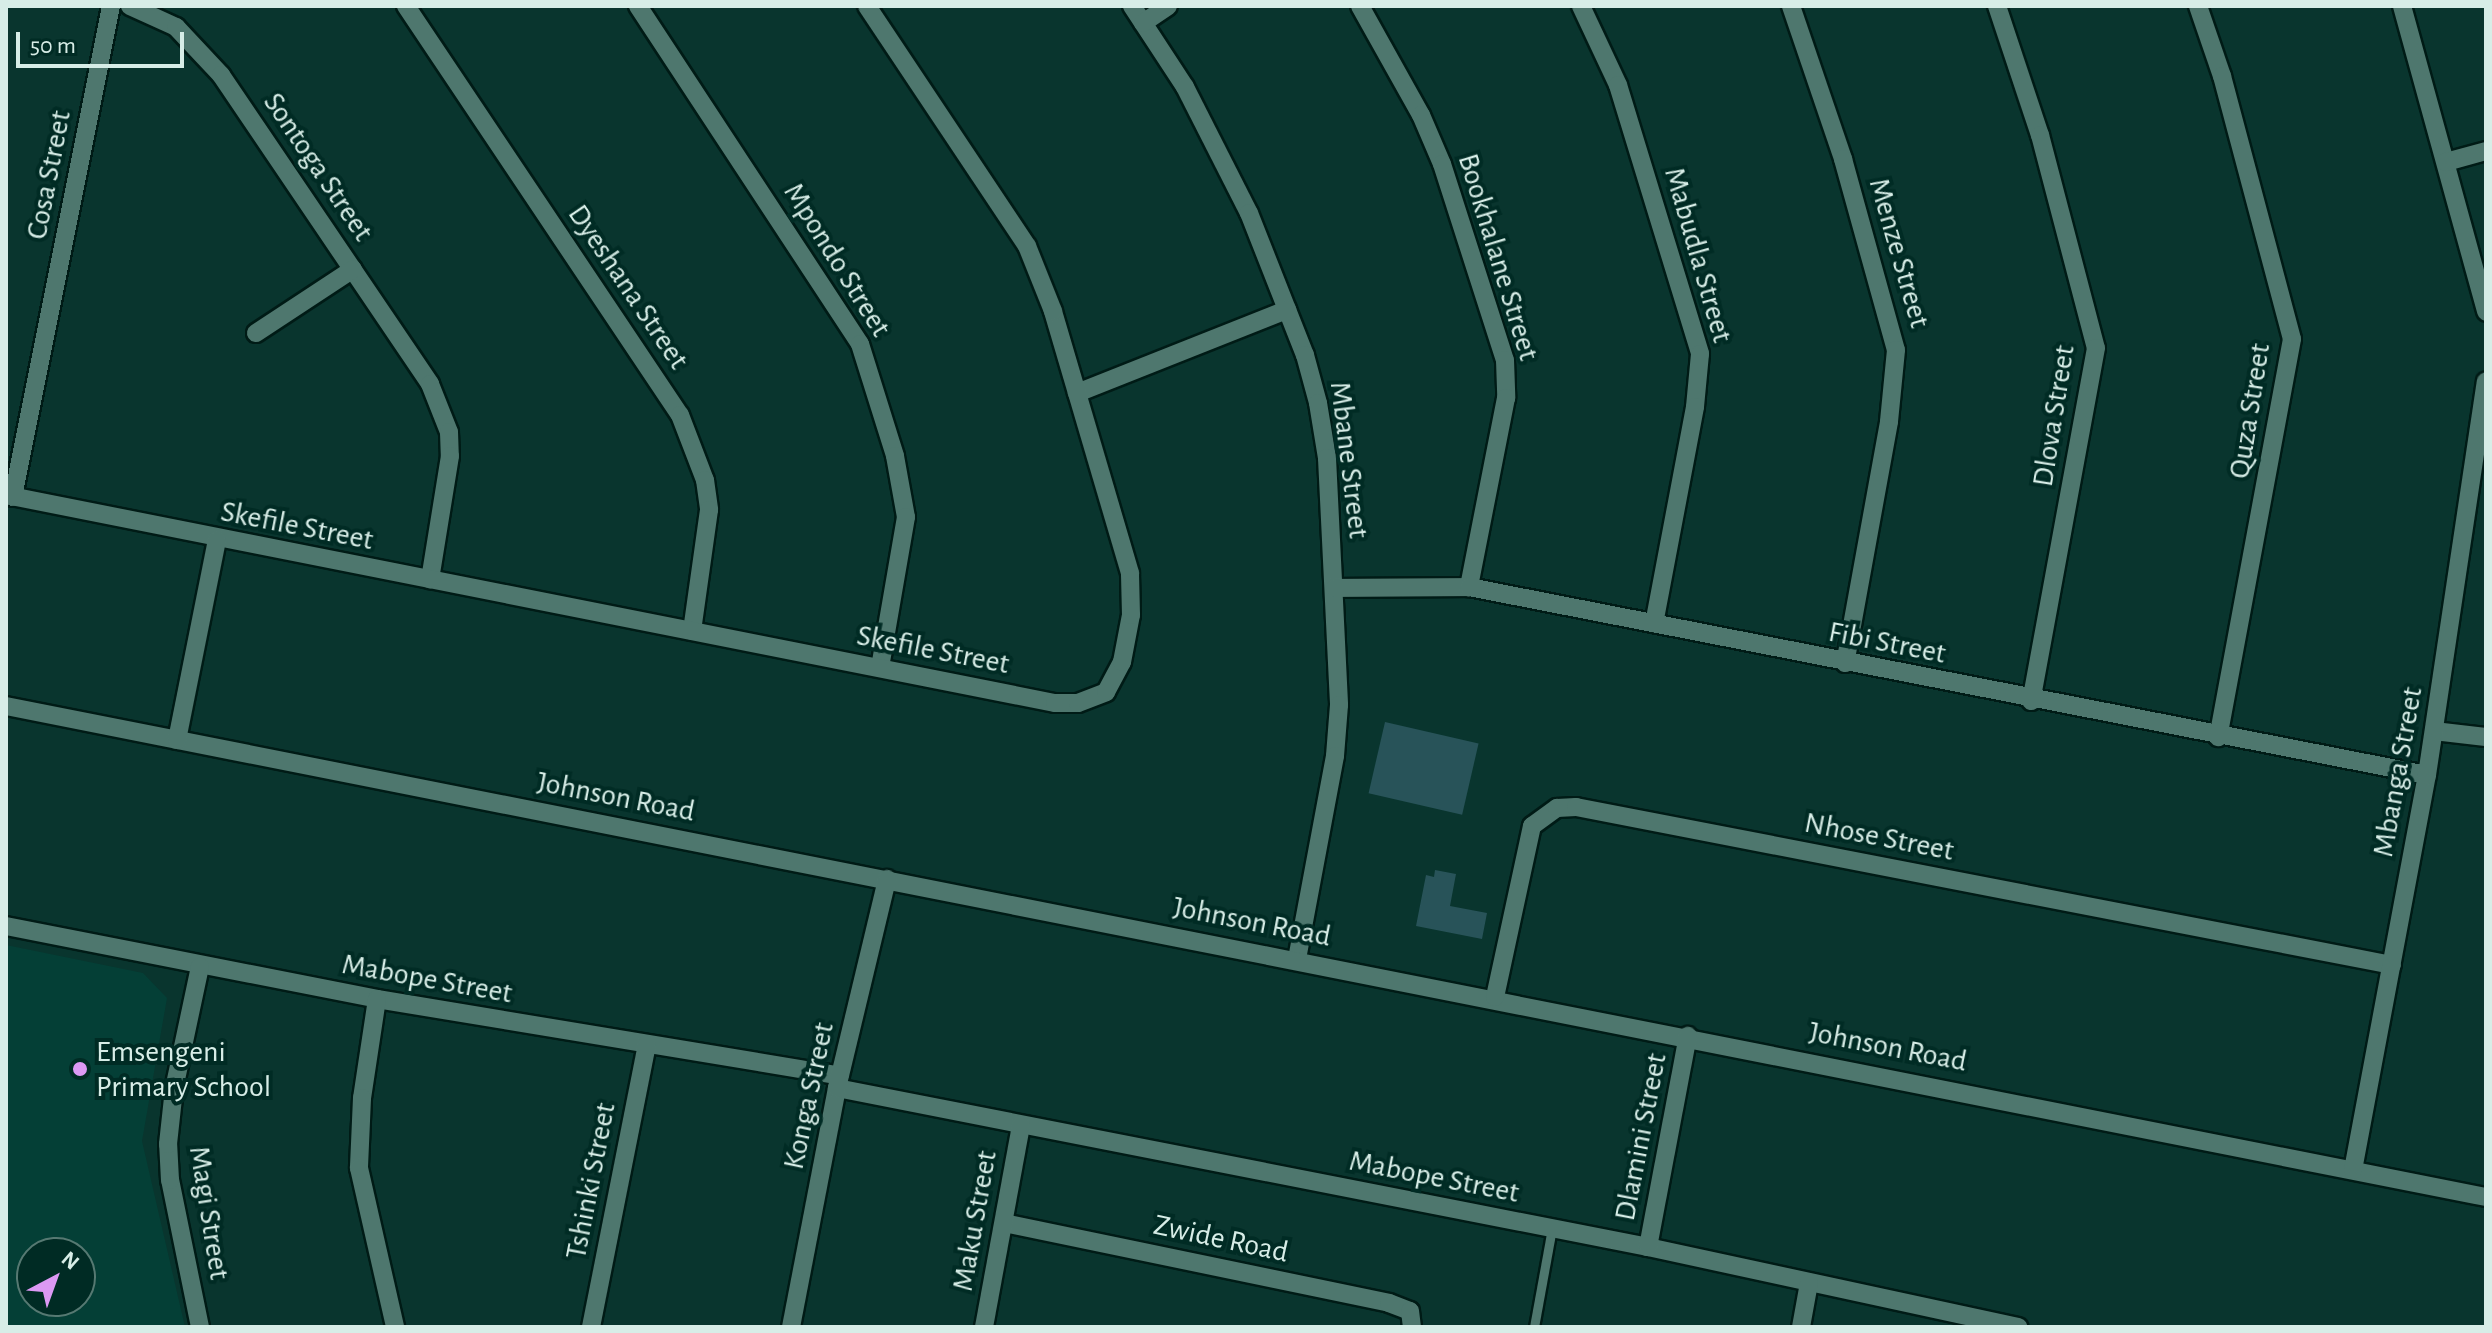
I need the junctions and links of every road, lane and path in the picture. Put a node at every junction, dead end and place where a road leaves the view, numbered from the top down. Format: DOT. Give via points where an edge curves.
graph roads {
  1 [pos="111,6"];
  2 [pos="130,6"];
  3 [pos="406,6"];
  4 [pos="638,6"];
  5 [pos="867,6"];
  6 [pos="1132,6"];
  7 [pos="1168,6"];
  8 [pos="1360,6"];
  9 [pos="1581,6"];
  10 [pos="1791,6"];
  11 [pos="1997,6"];
  12 [pos="2198,6"];
  13 [pos="2403,6"];
  14 [pos="1143,23"];
  15 [pos="2486,151"];
  16 [pos="2446,162"];
  17 [pos="353,269"];
  18 [pos="1287,310"];
  19 [pos="2486,312"];
  20 [pos="256,333"];
  21 [pos="2486,381"];
  22 [pos="1077,393"];
  23 [pos="2484,414"];
  24 [pos="10,496"];
  25 [pos="217,540"];
  26 [pos="430,579"];
  27 [pos="1469,587"];
  28 [pos="1335,588"];
  29 [pos="1654,623"];
  30 [pos="692,631"];
  31 [pos="1845,663"];
  32 [pos="880,668"];
  33 [pos="2031,701"];
  34 [pos="6,706"];
  35 [pos="2434,731"];
  36 [pos="2218,737"];
  37 [pos="2486,737"];
  38 [pos="177,740"];
  39 [pos="2427,775"];
  40 [pos="887,879"];
  41 [pos="6,926"];
  42 [pos="1297,959"];
  43 [pos="2392,965"];
  44 [pos="200,967"];
  45 [pos="1495,997"];
  46 [pos="377,999"];
  47 [pos="1688,1036"];
  48 [pos="647,1045"];
  49 [pos="839,1082"];
  50 [pos="1021,1125"];
  51 [pos="2353,1170"];
  52 [pos="2486,1197"];
  53 [pos="1004,1223"];
  54 [pos="1552,1228"];
  55 [pos="1648,1247"];
  56 [pos="1809,1283"];
  57 [pos="1994,1325"];
  58 [pos="200,1327"];
  59 [pos="395,1327"];
  60 [pos="591,1327"];
  61 [pos="791,1327"];
  62 [pos="984,1327"];
  63 [pos="1412,1327"];
  64 [pos="1534,1327"];
  65 [pos="1801,1327"];
  66 [pos="2018,1327"];
  1 -- 24 [label="street, Cosa Street"];
  2 -- 17 [label="street, Sontoga Street" via="176,27 221,75"];
  3 -- 30 [label="street, Dyeshana Street" via="680,415 705,480 709,510"];
  4 -- 32 [label="street, Mpondo Street" via="844,313 865,355 895,456 906,517"];
  5 -- 22 [label="street, Skefile Street" via="1027,246"];
  6 -- 14 [label="street, Mbane Street"];
  7 -- 14 [label="street"];
  8 -- 27 [label="street, Bookhalane Street" via="1442,164 1505,360 1506,398"];
  9 -- 29 [label="street, Mabudla Street" via="1618,85 1700,354 1695,407"];
  10 -- 31 [label="street, Menze Street" via="1843,159 1896,350 1891,408"];
  11 -- 33 [label="street, Dlova Street" via="2040,135 2096,348"];
  12 -- 36 [label="street, Quza Street" via="2292,339"];
  13 -- 16 [label="street"];
  14 -- 18 [label="street, Mbane Street" via="1216,144"];
  15 -- 16 [label="street"];
  16 -- 19 [label="street"];
  17 -- 20 [label="street, Sontoga Street"];
  17 -- 26 [label="street, Sontoga Street" via="430,384 449,432 448,485"];
  18 -- 22 [label="street"];
  18 -- 28 [label="street, Mbane Street" via="1318,403"];
  21 -- 23 [label="street, Mbanga Street"];
  22 -- 32 [label="street, Skefile Street" via="1130,573 1131,615 1117,680 1093,699 1055,703"];
  23 -- 35 [label="street, Mbanga Street"];
  24 -- 25 [label="street, Skefile Street"];
  25 -- 26 [label="street, Skefile Street"];
  25 -- 38 [label="street"];
  26 -- 30 [label="street, Skefile Street"];
  27 -- 28 [label="street, Fibi Street"];
  27 -- 29 [label="street, Fibi Street"];
  28 -- 42 [label="street, Mbane Street" via="1335,756"];
  29 -- 31 [label="street, Fibi Street"];
  30 -- 32 [label="street, Skefile Street"];
  31 -- 33 [label="street, Fibi Street"];
  33 -- 36 [label="street, Fibi Street"];
  34 -- 38 [label="street, Johnson Road"];
  35 -- 37 [label="street"];
  35 -- 39 [label="street, Mbanga Street"];
  36 -- 39 [label="street, Fibi Street"];
  38 -- 40 [label="street, Johnson Road"];
  39 -- 43 [label="street, Mbanga Street"];
  40 -- 42 [label="street, Johnson Road"];
  40 -- 49 [label="street, Konga Street"];
  41 -- 44 [label="street, Mabope Street"];
  42 -- 45 [label="street, Johnson Road"];
  43 -- 45 [label="street, Nhose Street" via="1576,807 1557,808 1532,826"];
  43 -- 51 [label="street, Mbanga Street"];
  44 -- 46 [label="street, Mabope Street"];
  44 -- 58 [label="street, Magi Street" via="168,1144 170,1180"];
  45 -- 47 [label="street, Johnson Road"];
  46 -- 48 [label="street, Mabope Street"];
  46 -- 59 [label="street" via="362,1098 359,1168"];
  47 -- 51 [label="street, Johnson Road"];
  47 -- 55 [label="street, Dlamini Street"];
  48 -- 49 [label="street, Mabope Street"];
  48 -- 60 [label="street, Tshinki Street"];
  49 -- 50 [label="street, Mabope Street"];
  49 -- 61 [label="street, Konga Street"];
  50 -- 53 [label="street, Maku Street"];
  50 -- 54 [label="street, Mabope Street"];
  51 -- 52 [label="street, Johnson Road"];
  53 -- 62 [label="street, Maku Street"];
  53 -- 63 [label="street, Zwide Road" via="1389,1303 1410,1311"];
  54 -- 55 [label="street, Mabope Street"];
  54 -- 64 [label="lane"];
  55 -- 56 [label="street, Mabope Street"];
  56 -- 57 [label="street, Mabope Street"];
  56 -- 65 [label="street"];
  57 -- 66 [label="street, Mabope Street"];
}
